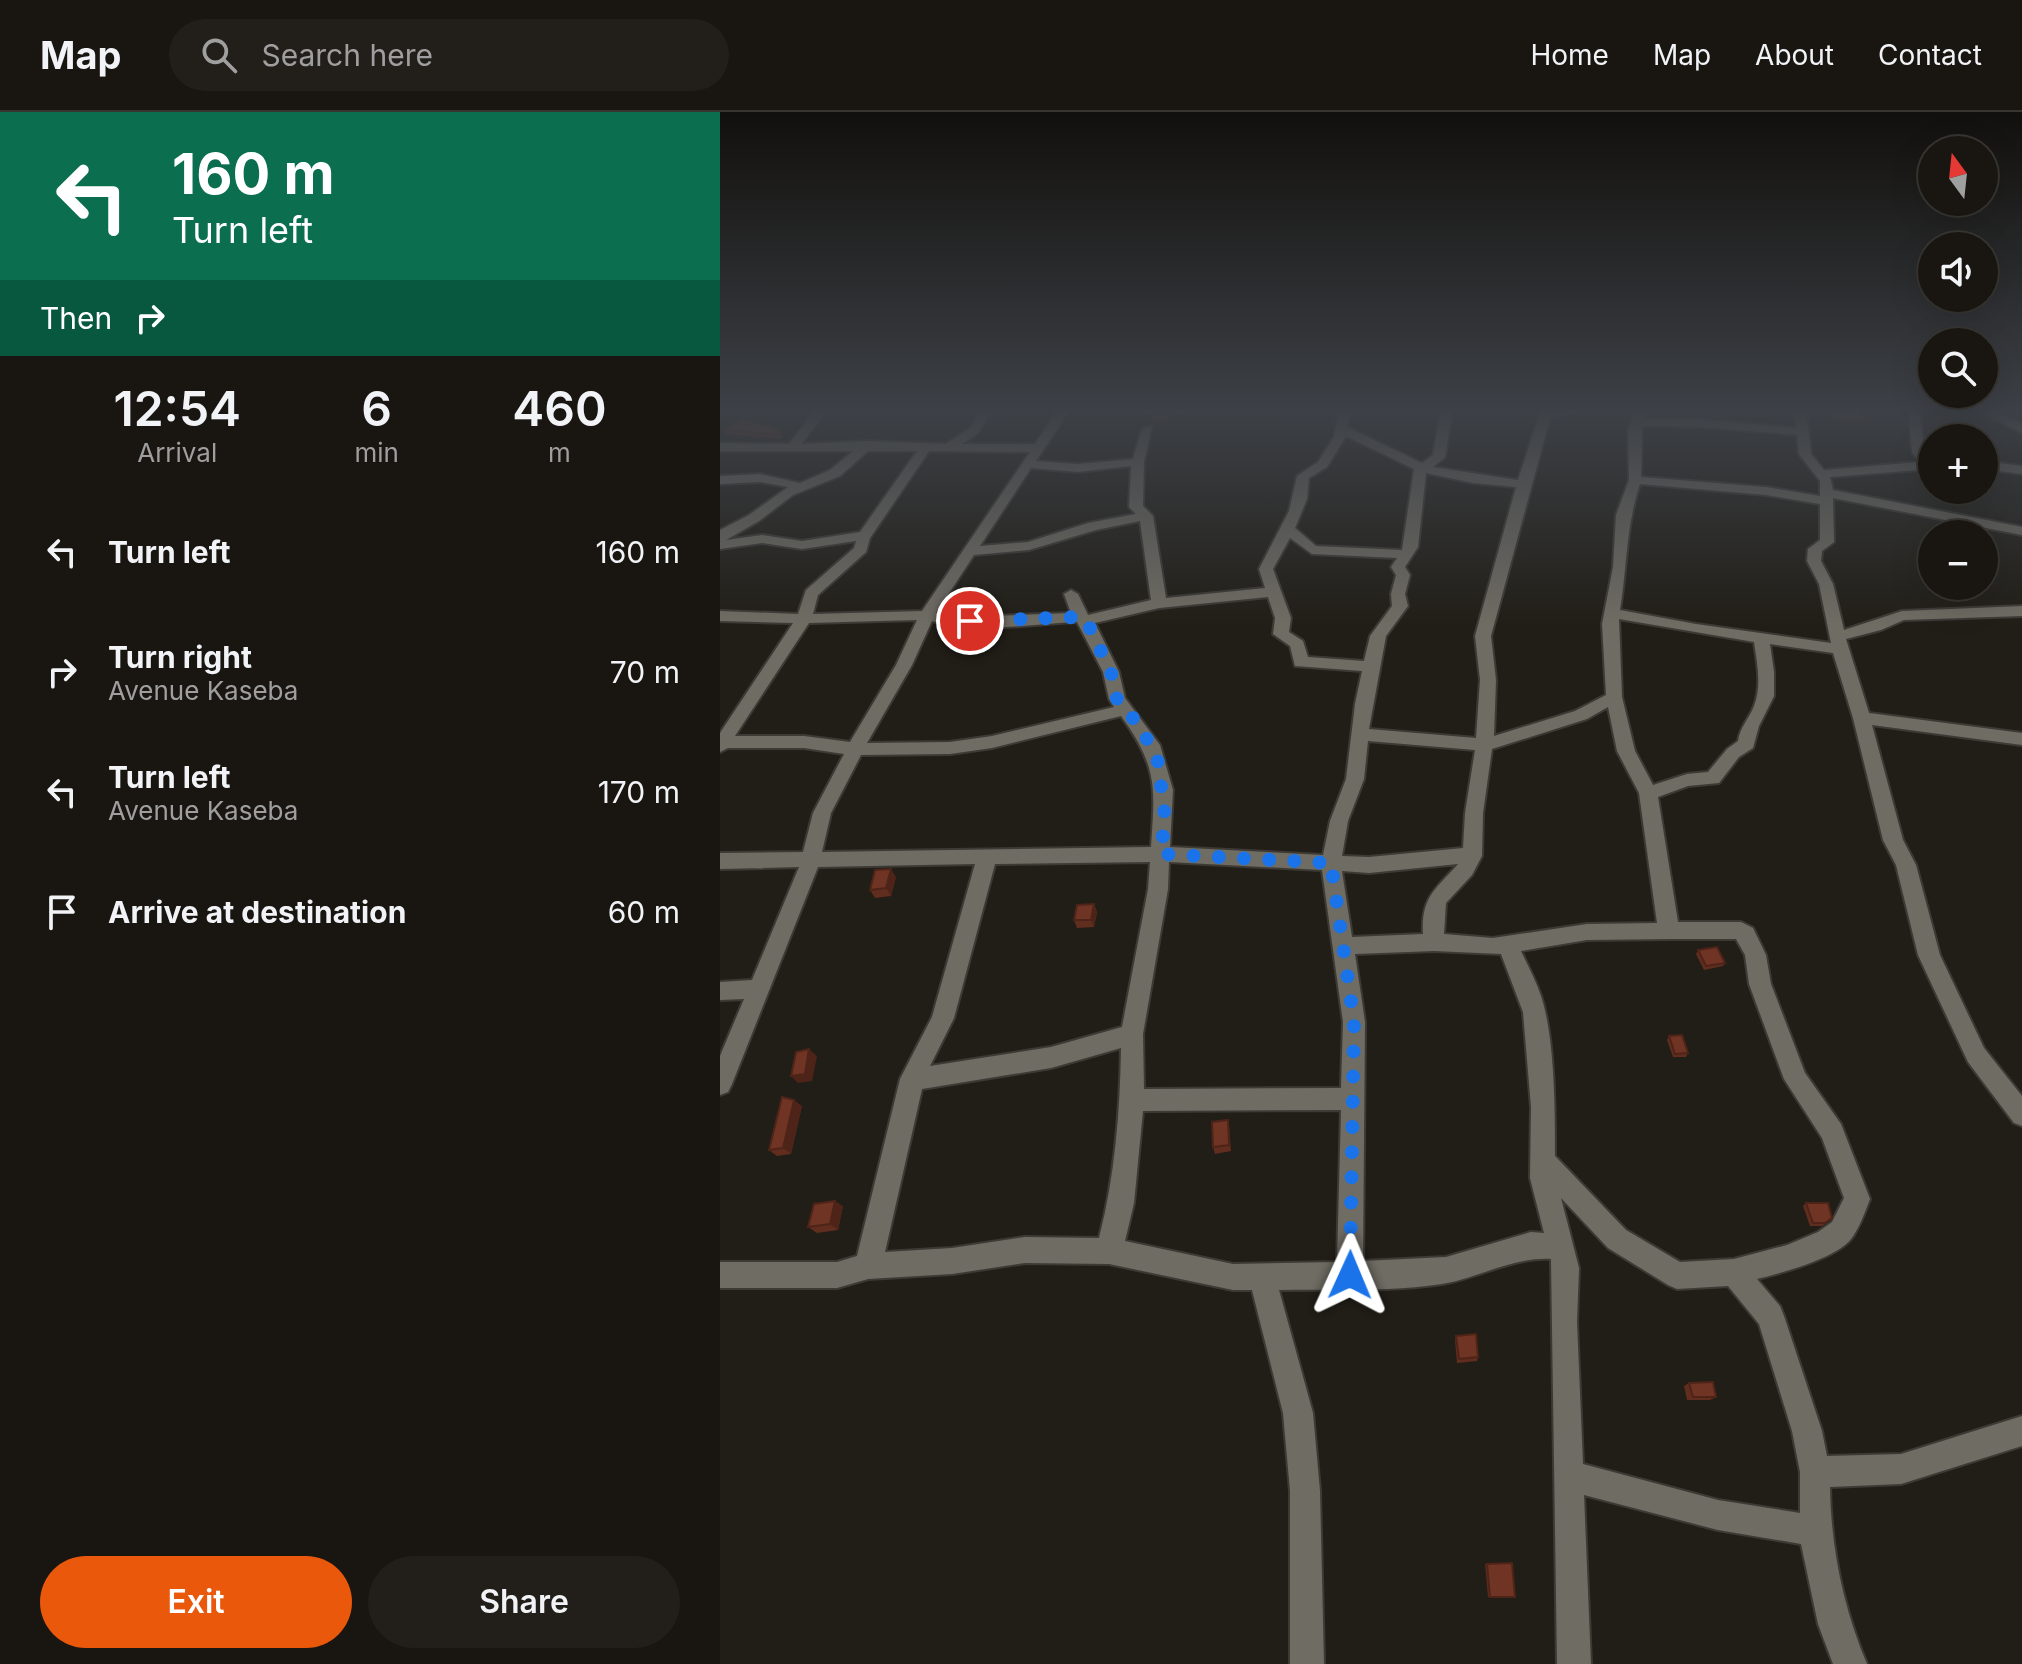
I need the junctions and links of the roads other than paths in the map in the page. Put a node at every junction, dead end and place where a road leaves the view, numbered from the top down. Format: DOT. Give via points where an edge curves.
graph roads {
  1 [pos="783,480"];
  2 [pos="816,480"];
  3 [pos="903,480"];
  4 [pos="1016,480"];
  5 [pos="1137,480"];
  6 [pos="1303,480"];
  7 [pos="1420,480"];
  8 [pos="1487,480"];
  9 [pos="1523,480"];
  10 [pos="1635,480"];
  11 [pos="1640,480"];
  12 [pos="1824,480"];
  13 [pos="1522,484"];
  14 [pos="799,487"];
  15 [pos="1828,497"];
  16 [pos="1146,516"];
  17 [pos="1288,529"];
  18 [pos="2022,531"];
  19 [pos="866,535"];
  20 [pos="720,538"];
  21 [pos="720,545"];
  22 [pos="971,551"];
  23 [pos="1408,554"];
  24 [pos="1274,592"];
  25 [pos="1071,594"];
  26 [pos="1159,603"];
  27 [pos="2022,611"];
  28 [pos="1612,613"];
  29 [pos="927,615"];
  30 [pos="720,616"];
  31 [pos="804,619"];
  32 [pos="1083,619"];
  33 [pos="1761,639"];
  34 [pos="1838,642"];
  35 [pos="1371,667"];
  36 [pos="1614,697"];
  37 [pos="1124,710"];
  38 [pos="1862,718"];
  39 [pos="1360,734"];
  40 [pos="2022,739"];
  41 [pos="722,744"];
  42 [pos="1486,745"];
  43 [pos="855,749"];
  44 [pos="1648,793"];
  45 [pos="1161,854"];
  46 [pos="1472,855"];
  47 [pos="987,856"];
  48 [pos="810,857"];
  49 [pos="720,861"];
  50 [pos="1331,863"];
  51 [pos="1669,932"];
  52 [pos="1434,942"];
  53 [pos="1343,946"];
  54 [pos="1508,946"];
  55 [pos="760,989"];
  56 [pos="720,991"];
  57 [pos="1132,1034"];
  58 [pos="912,1079"];
  59 [pos="720,1084"];
  60 [pos="1353,1099"];
  61 [pos="1132,1100"];
  62 [pos="2022,1115"];
  63 [pos="1545,1163"];
  64 [pos="1560,1247"];
  65 [pos="1109,1251"];
  66 [pos="868,1266"];
  67 [pos="1734,1272"];
  68 [pos="720,1275"];
  69 [pos="1350,1275"];
  70 [pos="1262,1277"];
  71 [pos="2022,1431"];
  72 [pos="1815,1472"];
  73 [pos="1569,1476"];
  74 [pos="1815,1534"];
  75 [pos="1307,1664"];
  76 [pos="1574,1664"];
  77 [pos="1850,1664"];
  1 -- 14 [label="street"];
  2 -- 14 [label="street"];
  3 -- 19 [label="street"];
  4 -- 22 [label="street"];
  5 -- 16 [label="street" via="1136,507"];
  6 -- 17 [label="street"];
  7 -- 23 [label="street"];
  8 -- 13 [label="street"];
  9 -- 13 [label="street"];
  10 -- 28 [label="street" via="1623,515"];
  11 -- 15 [label="street"];
  12 -- 15 [label="street"];
  13 -- 42 [label="street" via="1483,636 1488,661"];
  14 -- 20 [label="street"];
  15 -- 18 [label="street"];
  15 -- 34 [label="street" via="1827,542 1813,553 1826,584"];
  16 -- 22 [label="street" via="1029,546"];
  16 -- 26 [label="street"];
  17 -- 23 [label="street" via="1312,550"];
  17 -- 24 [label="street" via="1266,569"];
  19 -- 21 [label="street" via="802,545 762,539"];
  19 -- 31 [label="street" via="861,549 811,593"];
  22 -- 29 [label="street"];
  23 -- 35 [label="street" via="1398,567 1403,575 1400,606 1378,636"];
  24 -- 26 [label="street"];
  24 -- 35 [label="street" via="1283,618 1281,634 1297,644 1301,662"];
  25 -- 32 [label="street"];
  26 -- 32 [label="street"];
  27 -- 34 [label="street" via="1902,616"];
  28 -- 33 [label="street"];
  28 -- 36 [label="street"];
  29 -- 31 [label="street"];
  29 -- 32 [label="street" via="970,621"];
  29 -- 43 [label="street"];
  30 -- 31 [label="street"];
  31 -- 41 [label="street"];
  32 -- 37 [label="street"];
  33 -- 34 [label="street"];
  33 -- 44 [label="street" via="1767,692 1749,724 1747,744 1713,778"];
  34 -- 38 [label="street"];
  35 -- 39 [label="street"];
  36 -- 42 [label="street" via="1581,715"];
  36 -- 44 [label="street" via="1626,751"];
  37 -- 43 [label="street" via="958,747"];
  37 -- 45 [label="street" via="1142,729 1161,770"];
  38 -- 40 [label="street"];
  38 -- 62 [label="street" via="1929,955 1976,1055"];
  39 -- 42 [label="street"];
  39 -- 50 [label="street" via="1355,779"];
  41 -- 43 [label="street" via="804,742"];
  42 -- 46 [label="street"];
  43 -- 48 [label="street" via="822,813"];
  44 -- 51 [label="street"];
  45 -- 47 [label="street"];
  45 -- 50 [label="street"];
  45 -- 57 [label="street"];
  46 -- 50 [label="street" via="1369,865"];
  46 -- 52 [label="street" via="1468,868 1434,905"];
  47 -- 48 [label="street"];
  47 -- 58 [label="street" via="943,1018"];
  48 -- 49 [label="street"];
  48 -- 55 [label="street"];
  50 -- 53 [label="street"];
  51 -- 54 [label="street" via="1587,932"];
  51 -- 67 [label="street" via="1735,928 1747,935 1796,1079 1832,1132 1857,1199 1841,1231 1827,1241"];
  52 -- 53 [label="street"];
  52 -- 54 [label="street"];
  53 -- 60 [label="street" via="1354,1022"];
  54 -- 63 [label="street" via="1534,1012"];
  55 -- 56 [label="street"];
  55 -- 59 [label="street"];
  57 -- 58 [label="street" via="1014,1065"];
  57 -- 61 [label="street"];
  58 -- 66 [label="street"];
  60 -- 61 [label="street"];
  60 -- 69 [label="street"];
  61 -- 65 [label="street" via="1121,1203"];
  63 -- 64 [label="street" via="1545,1193"];
  63 -- 67 [label="street" via="1617,1239 1663,1270 1687,1277"];
  64 -- 69 [label="street" via="1531,1245 1446,1270"];
  64 -- 73 [label="street" via="1566,1268"];
  65 -- 66 [label="street" via="1025,1250"];
  65 -- 70 [label="street" via="1200,1272"];
  66 -- 68 [label="street" via="837,1275"];
  67 -- 72 [label="street" via="1770,1316"];
  69 -- 70 [label="street"];
  70 -- 75 [label="street" via="1298,1413 1305,1491"];
  71 -- 72 [label="street" via="1901,1469"];
  72 -- 74 [label="street"];
  73 -- 74 [label="street"];
  73 -- 76 [label="street"];
  74 -- 77 [label="street" via="1834,1624"];
}
